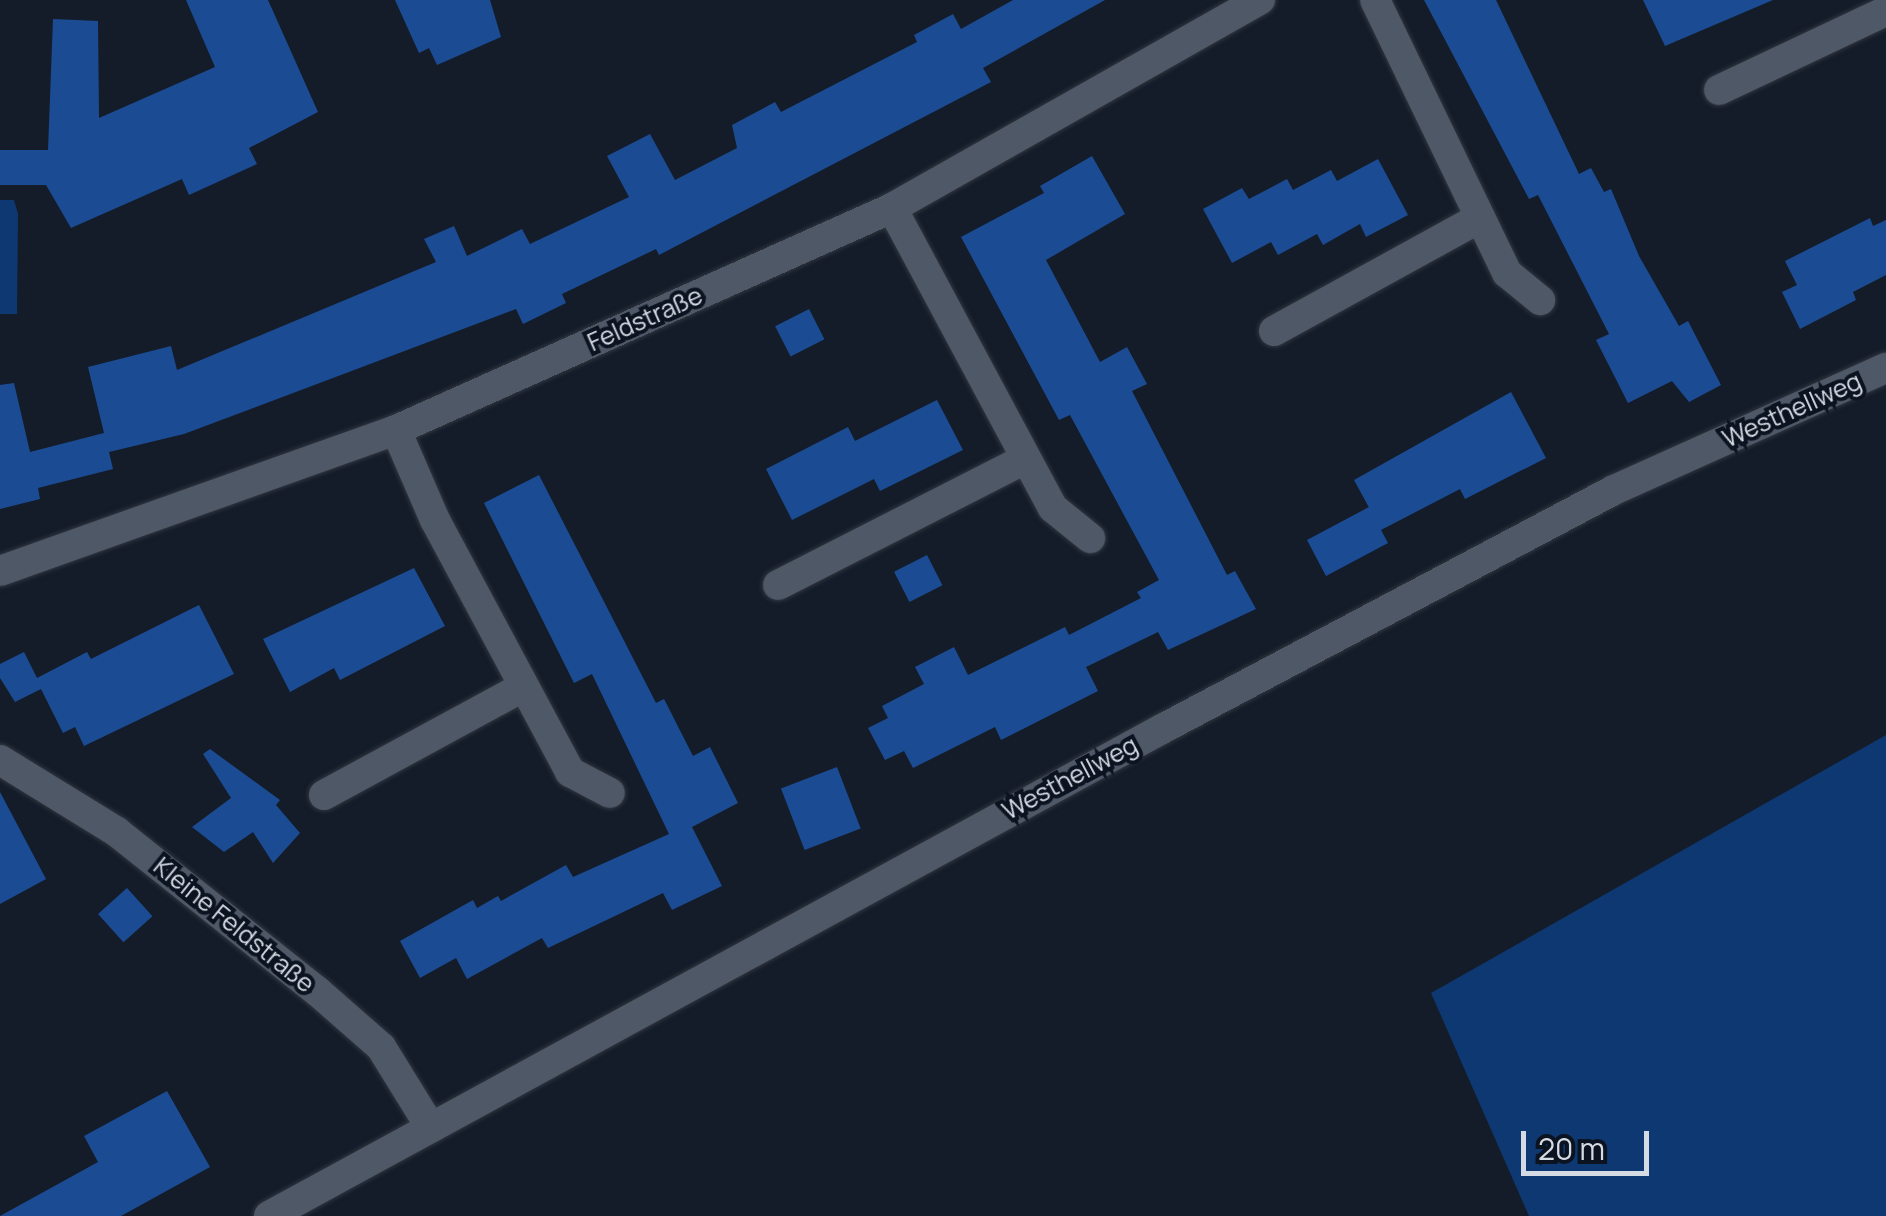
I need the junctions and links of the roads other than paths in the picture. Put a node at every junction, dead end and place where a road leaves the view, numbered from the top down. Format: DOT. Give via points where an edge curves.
graph roads {
  1 [pos="1260,0"];
  2 [pos="1375,0"];
  3 [pos="1886,11"];
  4 [pos="1720,90"];
  5 [pos="892,208"];
  6 [pos="1478,219"];
  7 [pos="1540,300"];
  8 [pos="1274,330"];
  9 [pos="1886,368"];
  10 [pos="396,430"];
  11 [pos="1025,459"];
  12 [pos="1090,538"];
  13 [pos="0,571"];
  14 [pos="778,585"];
  15 [pos="523,688"];
  16 [pos="0,760"];
  17 [pos="610,793"];
  18 [pos="324,795"];
  19 [pos="431,1128"];
  20 [pos="269,1216"];
  1 -- 5 [label="street, Feldstraße"];
  2 -- 6 [label="street"];
  3 -- 4 [label="street"];
  5 -- 10 [label="street, Feldstraße"];
  5 -- 11 [label="street"];
  6 -- 7 [label="street" via="1507,273"];
  6 -- 8 [label="street"];
  9 -- 19 [label="street, Westhellweg" via="1597,500 1144,738"];
  10 -- 13 [label="street, Feldstraße"];
  10 -- 15 [label="street"];
  11 -- 12 [label="street" via="1053,508"];
  11 -- 14 [label="street"];
  15 -- 17 [label="street" via="570,772"];
  15 -- 18 [label="street"];
  16 -- 19 [label="street, Kleine Feldstraße" via="117,832 250,934 381,1047"];
  19 -- 20 [label="street, Westhellweg"];
}
